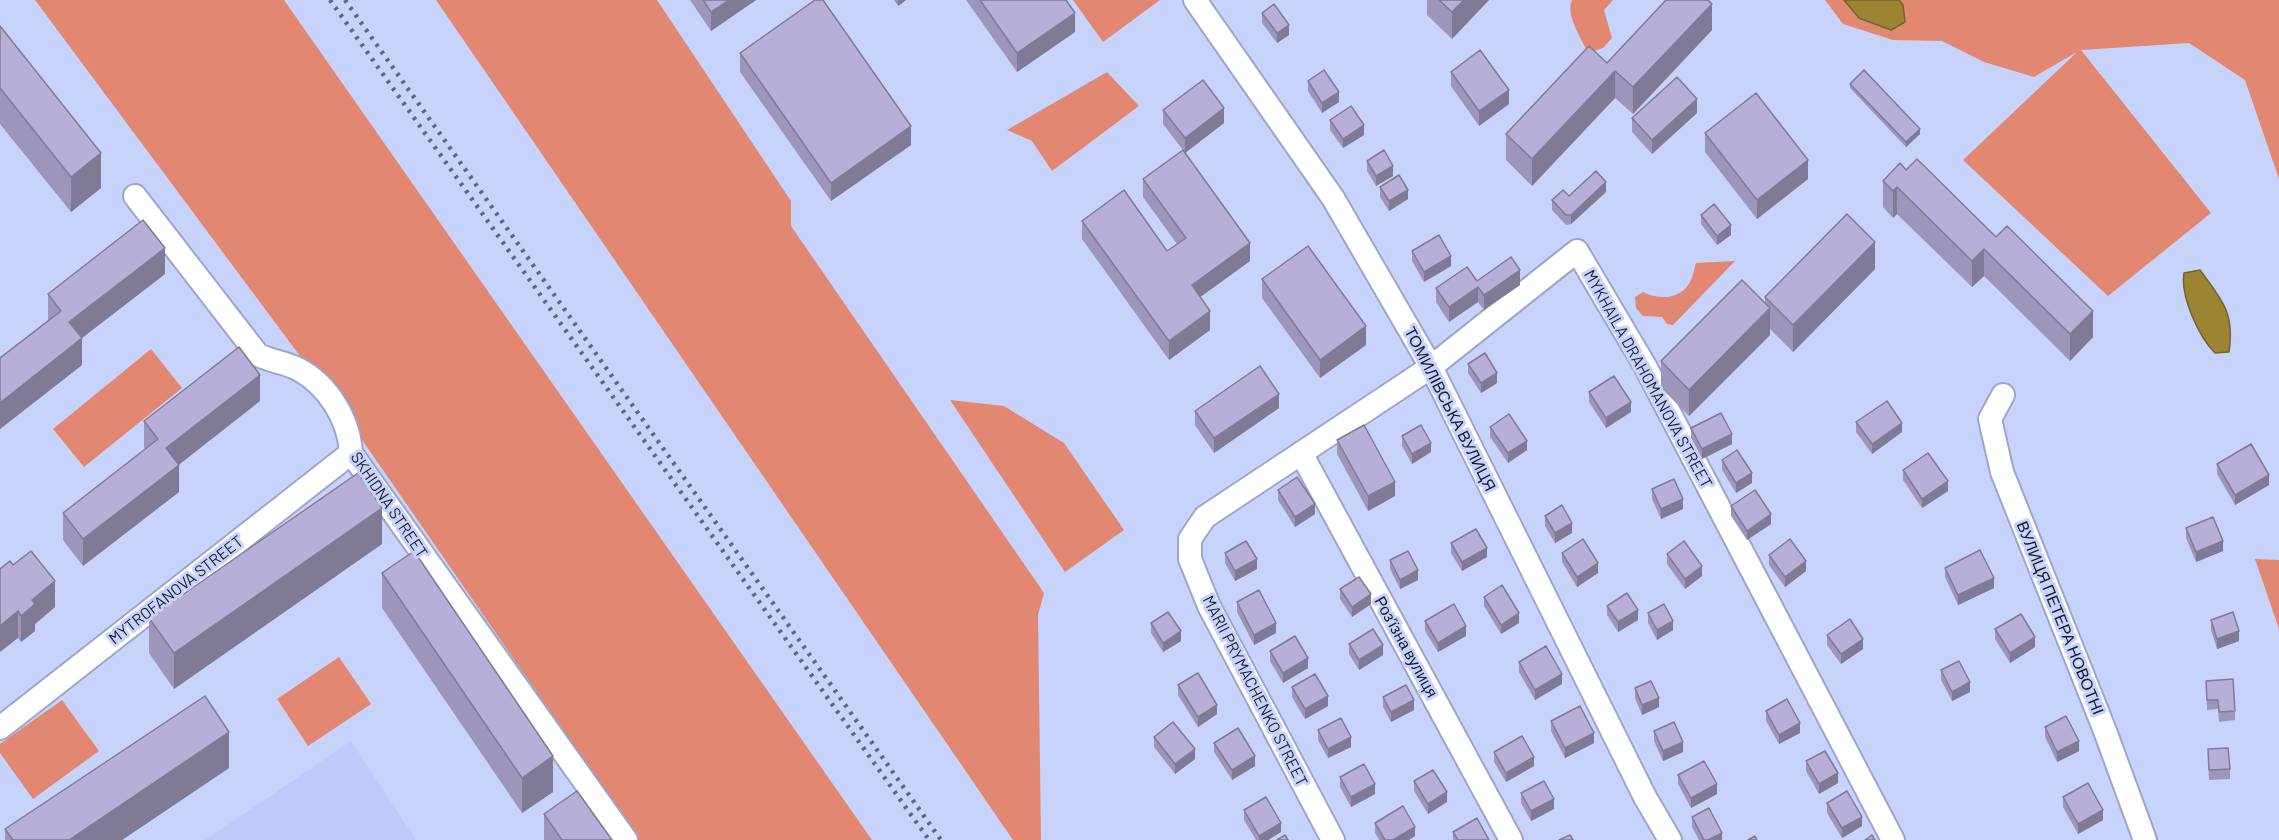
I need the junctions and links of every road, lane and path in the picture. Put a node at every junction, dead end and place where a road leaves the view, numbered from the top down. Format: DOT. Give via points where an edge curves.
graph roads {
  1 [pos="1195,0"];
  2 [pos="135,196"];
  3 [pos="1431,367"];
  4 [pos="2003,395"];
  5 [pos="351,453"];
  6 [pos="1301,453"];
  7 [pos="1190,539"];
  8 [pos="0,728"];
  9 [pos="626,840"];
  10 [pos="1333,840"];
  11 [pos="1511,840"];
  12 [pos="1670,840"];
  13 [pos="1893,840"];
  14 [pos="2145,840"];
  1 -- 3 [label="street, ТОМИЛІВСЬКА ВУЛИЦЯ" via="1333,198"];
  2 -- 5 [label="street, SKHIDNA STREET" via="258,355 314,379 343,416"];
  3 -- 6 [label="street, MYKHAILA DRAHOMANOVA STREET"];
  3 -- 12 [label="street, ТОМИЛІВСЬКА ВУЛИЦЯ"];
  3 -- 13 [label="street, MYKHAILA DRAHOMANOVA STREET" via="1577,251 1645,366"];
  4 -- 14 [label="street, ВУЛИЦЯ ПЕТЕРА НОВОТНІ" via="1990,419 2002,472"];
  5 -- 8 [label="street, MYTROFANOVA STREET"];
  5 -- 9 [label="street, SKHIDNA STREET"];
  6 -- 7 [label="street, MYKHAILA DRAHOMANOVA STREET" via="1205,517"];
  6 -- 11 [label="street, Розʼїзна вулиця"];
  7 -- 10 [label="street, MARII PRYMACHENKO STREET" via="1190,559 1209,606"];
}
